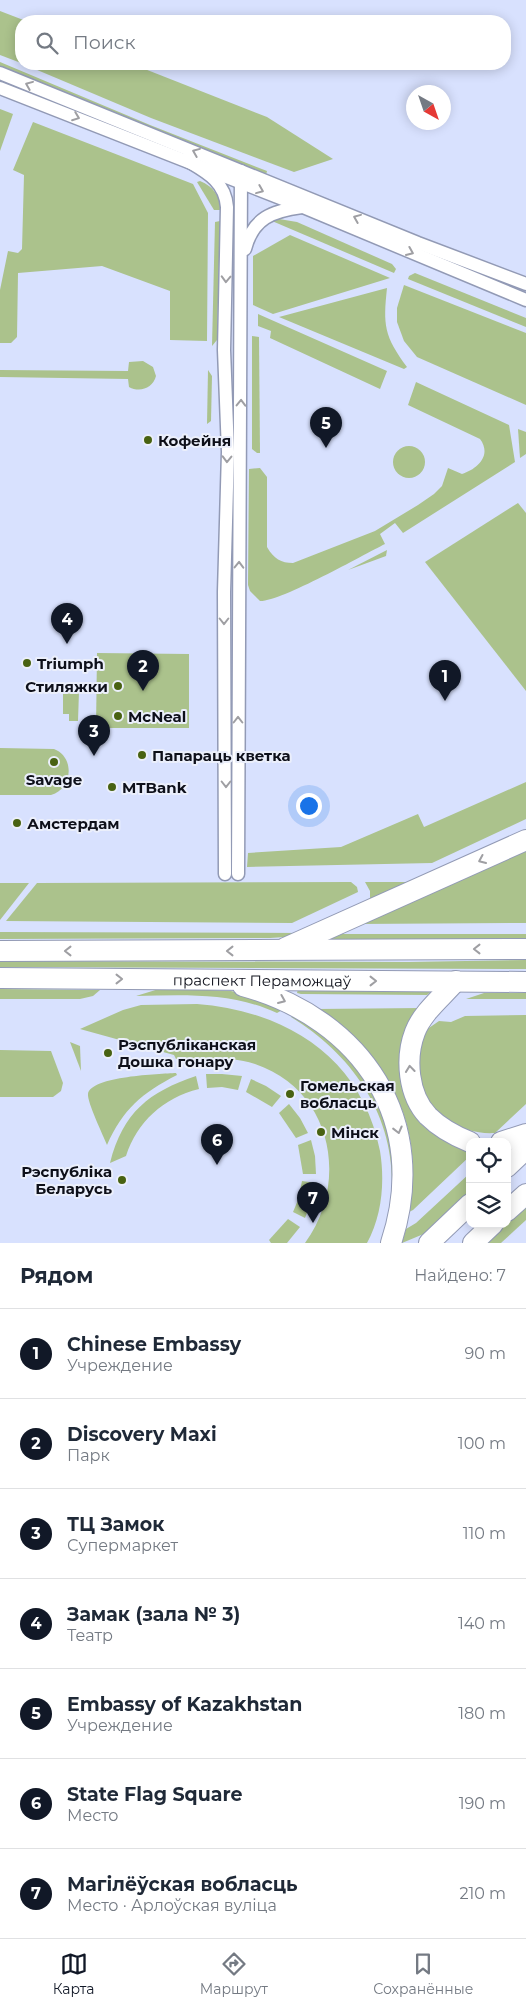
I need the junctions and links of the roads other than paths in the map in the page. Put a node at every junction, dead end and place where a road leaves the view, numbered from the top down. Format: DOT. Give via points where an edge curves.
graph roads {
  1 [pos="0,73"];
  2 [pos="0,88"];
  3 [pos="186,160"];
  4 [pos="238,178"];
  5 [pos="226,199"];
  6 [pos="303,207"];
  7 [pos="242,264"];
  8 [pos="526,284"];
  9 [pos="526,300"];
  10 [pos="526,840"];
  11 [pos="526,949"];
  12 [pos="0,951"];
  13 [pos="279,951"];
  14 [pos="0,978"];
  15 [pos="219,980"];
  16 [pos="456,982"];
  17 [pos="526,982"];
  18 [pos="526,1134"];
  19 [pos="511,1139"];
  20 [pos="466,1140"];
  21 [pos="526,1149"];
  22 [pos="511,1163"];
  23 [pos="526,1194"];
  24 [pos="511,1207"];
  25 [pos="466,1208"];
  26 [pos="489,1228"];
  27 [pos="391,1243"];
  28 [pos="429,1243"];
  29 [pos="473,1243"];
  4 -- 1 [label="street, one-way"];
  2 -- 3 [label="street, one-way"];
  3 -- 4 [label="street"];
  3 -- 5 [label="street" via="218,182"];
  4 -- 5 [label="street"];
  4 -- 6 [label="street, one-way"];
  4 -- 7 [label="street"];
  8 -- 4 [label="street, one-way"];
  5 -- 7 [label="street, one-way" via="224,350 228,452 224,592 232,874"];
  6 -- 7 [label="street" via="269,215 256,226 249,235"];
  6 -- 9 [label="street, one-way"];
  10 -- 13 [label="main road, one-way"];
  11 -- 13 [label="main road, праспект Пераможцаў, one-way"];
  13 -- 12 [label="main road, праспект Пераможцаў, one-way"];
  14 -- 15 [label="main road, праспект Пераможцаў, one-way"];
  15 -- 16 [label="main road, праспект Пераможцаў, one-way"];
  15 -- 27 [label="main road, one-way" via="261,991 311,1015 342,1040 380,1084 399,1130 403,1160 402,1205"];
  16 -- 17 [label="main road, праспект Пераможцаў"];
  20 -- 16 [label="main road, one-way" via="454,1136 428,1116 414,1092 409,1061 414,1033 423,1018"];
  18 -- 19 [label="main road"];
  21 -- 22 [label="main road"];
  23 -- 24 [label="main road"];
  25 -- 28 [label="main road"];
  26 -- 29 [label="main road"];
}
